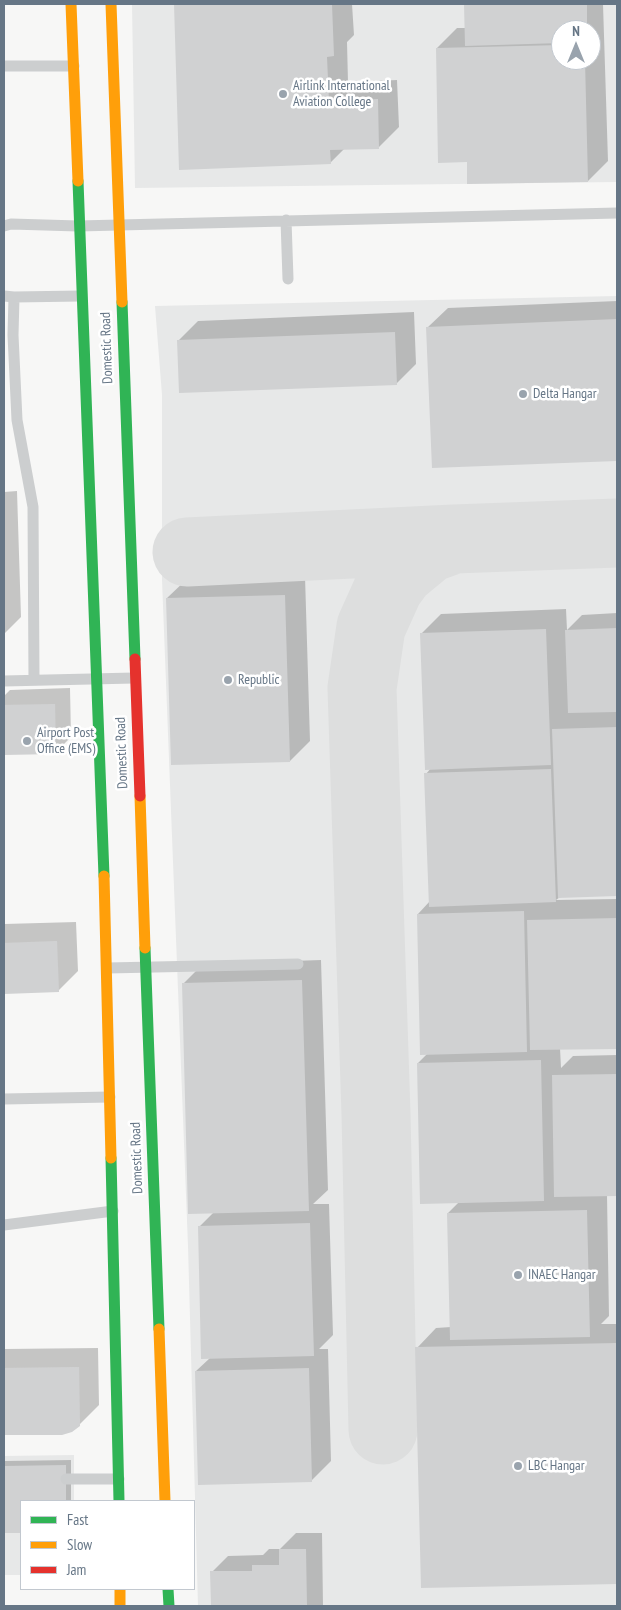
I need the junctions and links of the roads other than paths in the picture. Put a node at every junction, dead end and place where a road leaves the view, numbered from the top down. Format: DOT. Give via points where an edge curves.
graph roads {
  1 [pos="71,4"];
  2 [pos="111,4"];
  3 [pos="4,66"];
  4 [pos="74,66"];
  5 [pos="617,212"];
  6 [pos="286,220"];
  7 [pos="117,225"];
  8 [pos="4,226"];
  9 [pos="78,226"];
  10 [pos="288,278"];
  11 [pos="81,296"];
  12 [pos="9,297"];
  13 [pos="134,678"];
  14 [pos="95,679"];
  15 [pos="34,680"];
  16 [pos="4,681"];
  17 [pos="298,964"];
  18 [pos="107,968"];
  19 [pos="145,968"];
  20 [pos="110,1097"];
  21 [pos="4,1099"];
  22 [pos="113,1211"];
  23 [pos="4,1225"];
  24 [pos="66,1479"];
  25 [pos="119,1479"];
  26 [pos="119,1500"];
  27 [pos="165,1500"];
  28 [pos="120,1590"];
  29 [pos="168,1590"];
  30 [pos="120,1606"];
  31 [pos="168,1606"];
  1 -- 4 [label="main road, Domestic Road"];
  2 -- 7 [label="main road, Domestic Road"];
  3 -- 4 [label="lane"];
  4 -- 9 [label="main road, Domestic Road"];
  5 -- 6 [label="lane"];
  6 -- 7 [label="lane"];
  6 -- 10 [label="lane"];
  7 -- 9 [label="lane"];
  7 -- 13 [label="main road, Domestic Road"];
  8 -- 9 [label="lane"];
  9 -- 11 [label="main road, Domestic Road"];
  11 -- 12 [label="lane"];
  11 -- 14 [label="main road, Domestic Road"];
  12 -- 15 [label="lane" via="17,420 33,507"];
  13 -- 14 [label="lane"];
  13 -- 19 [label="main road, Domestic Road"];
  14 -- 15 [label="lane"];
  14 -- 18 [label="main road, Domestic Road"];
  15 -- 16 [label="lane"];
  17 -- 19 [label="lane"];
  18 -- 19 [label="lane"];
  18 -- 20 [label="main road, Domestic Road"];
  19 -- 27 [label="main road, Domestic Road"];
  20 -- 21 [label="lane"];
  20 -- 22 [label="main road, Domestic Road"];
  22 -- 23 [label="lane"];
  22 -- 25 [label="main road, Domestic Road"];
  24 -- 25 [label="lane"];
  25 -- 26 [label="main road, Domestic Road"];
  28 -- 30 [label="main road"];
  29 -- 31 [label="main road"];
}
